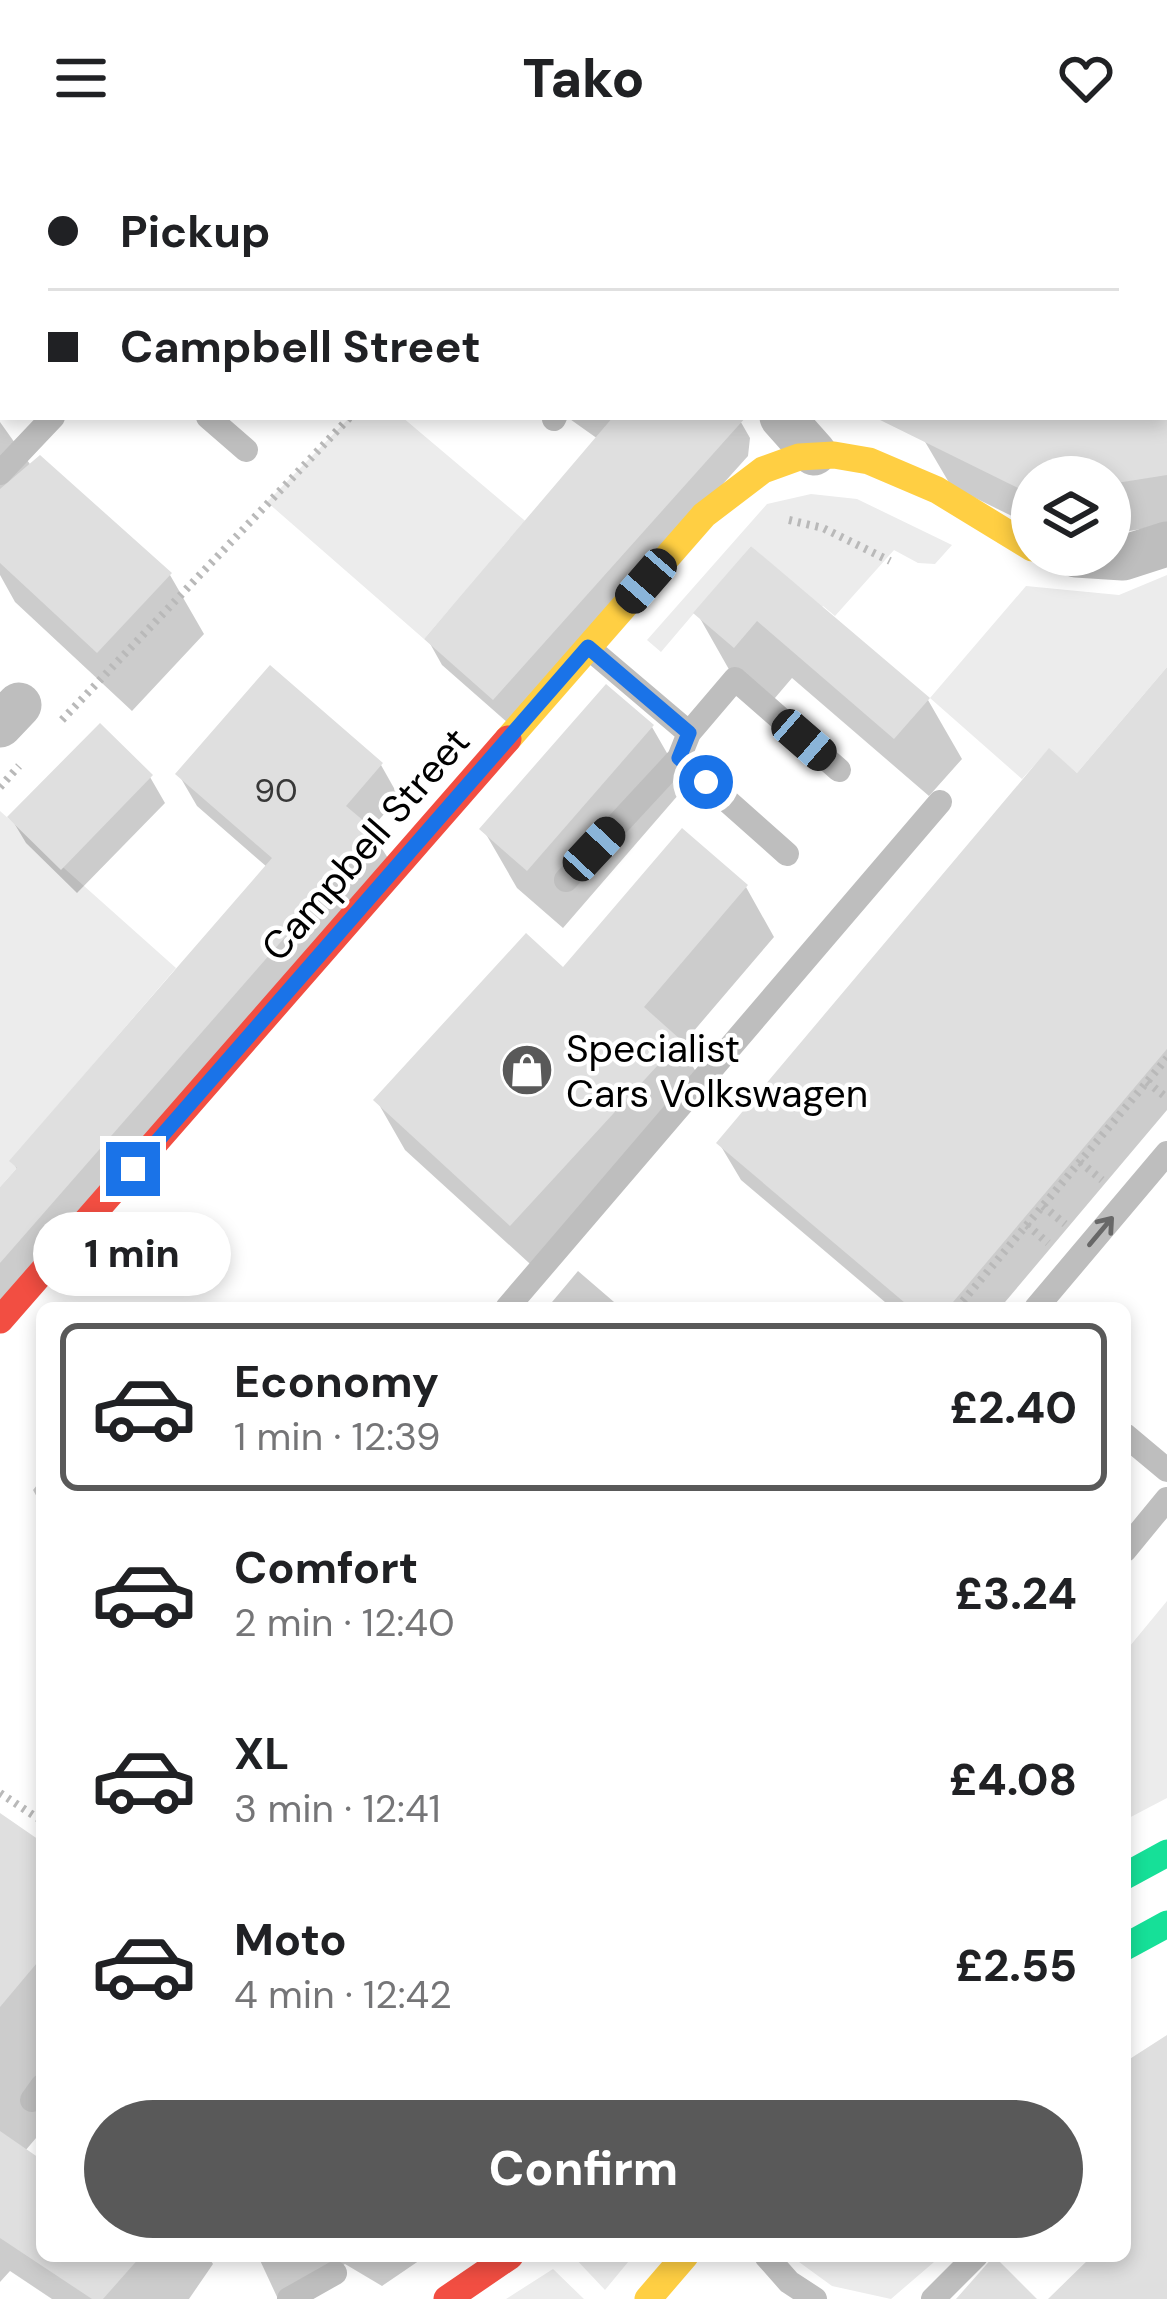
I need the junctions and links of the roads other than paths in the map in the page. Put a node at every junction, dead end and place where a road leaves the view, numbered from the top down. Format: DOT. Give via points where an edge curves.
graph roads {
  1 [pos="50,420"];
  2 [pos="211,420"];
  3 [pos="785,420"];
  4 [pos="246,450"];
  5 [pos="814,452"];
  6 [pos="0,473"];
  7 [pos="1011,536"];
  8 [pos="1167,544"];
  9 [pos="1131,555"];
  10 [pos="588,647"];
  11 [pos="689,733"];
  12 [pos="679,758"];
  13 [pos="839,770"];
  14 [pos="940,802"];
  15 [pos="787,854"];
  16 [pos="566,880"];
  17 [pos="1167,1153"];
  18 [pos="512,1302"];
  19 [pos="1041,1302"];
  20 [pos="0,1320"];
  21 [pos="1131,1440"];
  22 [pos="1167,1471"];
  23 [pos="1167,1499"];
  24 [pos="1131,1543"];
  25 [pos="1167,1853"];
  26 [pos="1131,1873"];
  27 [pos="1167,1924"];
  28 [pos="1131,1944"];
  29 [pos="500,2262"];
  30 [pos="680,2262"];
  31 [pos="771,2262"];
  32 [pos="970,2262"];
  33 [pos="334,2272"];
  34 [pos="289,2299"];
  35 [pos="447,2299"];
  36 [pos="648,2299"];
  37 [pos="815,2299"];
  38 [pos="933,2299"];
  1 -- 6 [label="lane"];
  2 -- 4 [label="lane"];
  3 -- 5 [label="street"];
  5 -- 7 [label="street" via="897,469"];
  5 -- 10 [label="street, Campbell Street" via="762,470 704,515"];
  8 -- 9 [label="street"];
  10 -- 11 [label="lane"];
  10 -- 20 [label="street, Campbell Street"];
  11 -- 12 [label="lane"];
  11 -- 13 [label="lane" via="734,679"];
  12 -- 15 [label="lane"];
  12 -- 16 [label="lane"];
  14 -- 18 [label="lane"];
  19 -- 17 [label="lane, one-way"];
  21 -- 22 [label="lane"];
  23 -- 24 [label="lane"];
  25 -- 26 [label="street"];
  27 -- 28 [label="street"];
  29 -- 35 [label="street"];
  30 -- 36 [label="street"];
  31 -- 37 [label="lane"];
  32 -- 38 [label="lane"];
  33 -- 34 [label="lane"];
}
